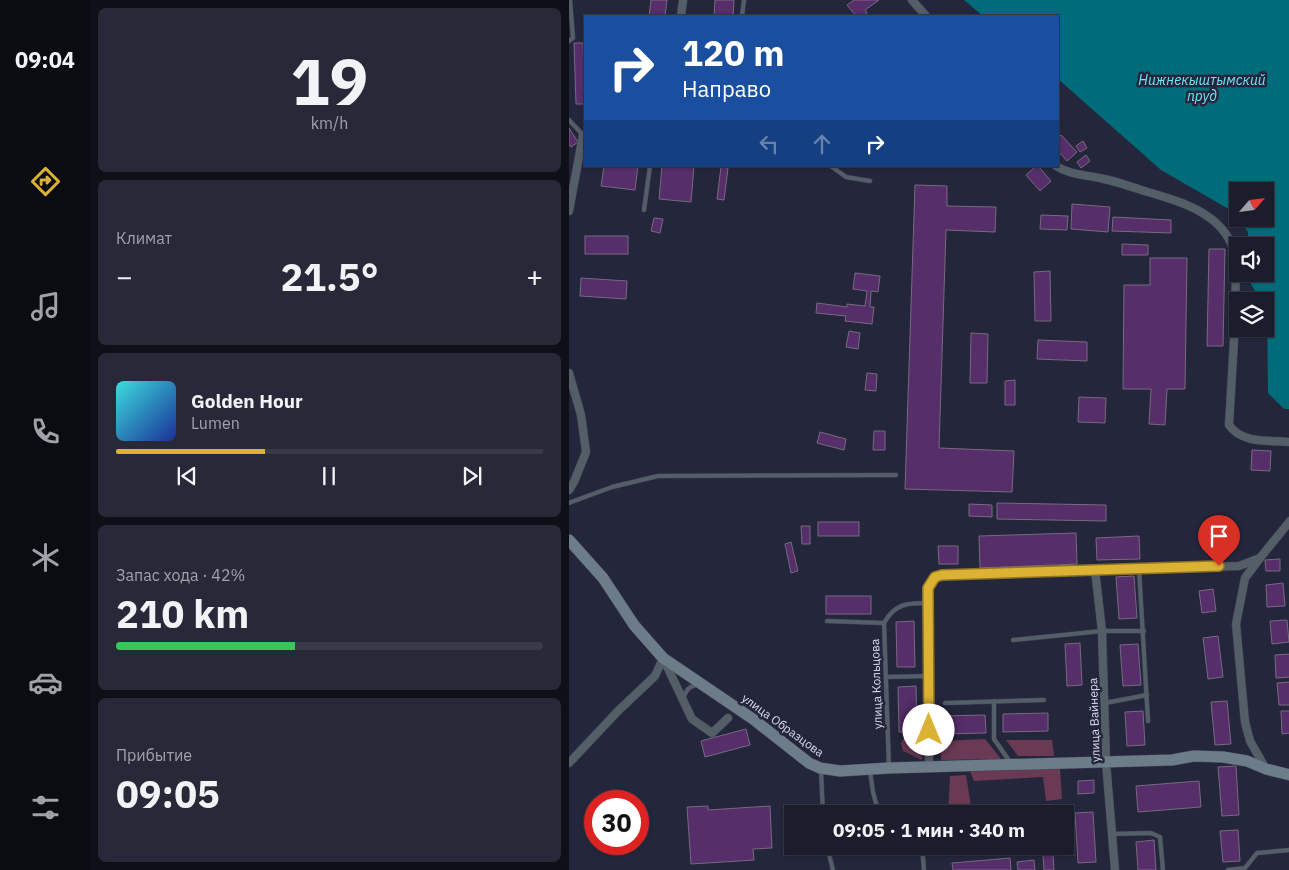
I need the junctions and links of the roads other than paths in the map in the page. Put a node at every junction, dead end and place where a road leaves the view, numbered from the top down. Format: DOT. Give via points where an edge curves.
graph roads {
  1 [pos="570,0"];
  2 [pos="683,0"];
  3 [pos="744,0"];
  4 [pos="912,0"];
  5 [pos="681,15"];
  6 [pos="742,15"];
  7 [pos="925,15"];
  8 [pos="569,41"];
  9 [pos="569,120"];
  10 [pos="583,135"];
  11 [pos="650,167"];
  12 [pos="832,167"];
  13 [pos="1058,167"];
  14 [pos="870,181"];
  15 [pos="644,210"];
  16 [pos="569,211"];
  17 [pos="569,373"];
  18 [pos="1289,442"];
  19 [pos="896,475"];
  20 [pos="569,490"];
  21 [pos="569,503"];
  22 [pos="1289,521"];
  23 [pos="569,540"];
  24 [pos="1260,558"];
  25 [pos="1139,569"];
  26 [pos="1095,570"];
  27 [pos="929,603"];
  28 [pos="827,621"];
  29 [pos="884,623"];
  30 [pos="1102,631"];
  31 [pos="1144,631"];
  32 [pos="1013,640"];
  33 [pos="663,658"];
  34 [pos="929,676"];
  35 [pos="886,677"];
  36 [pos="707,686"];
  37 [pos="1147,695"];
  38 [pos="1043,700"];
  39 [pos="683,701"];
  40 [pos="994,701"];
  41 [pos="945,703"];
  42 [pos="1105,703"];
  43 [pos="728,718"];
  44 [pos="1148,721"];
  45 [pos="1106,762"];
  46 [pos="569,763"];
  47 [pos="1012,764"];
  48 [pos="929,767"];
  49 [pos="821,768"];
  50 [pos="889,768"];
  51 [pos="869,769"];
  52 [pos="1266,769"];
  53 [pos="1289,775"];
  54 [pos="823,805"];
  55 [pos="877,805"];
  56 [pos="1112,834"];
  57 [pos="1289,850"];
  58 [pos="829,855"];
  59 [pos="923,855"];
  60 [pos="833,870"];
  61 [pos="924,870"];
  62 [pos="1115,870"];
  63 [pos="1163,870"];
  64 [pos="1228,870"];
  1 -- 8 [label="lane" via="573,38"];
  2 -- 5 [label="street"];
  3 -- 6 [label="lane"];
  4 -- 7 [label="street"];
  9 -- 10 [label="lane"];
  10 -- 16 [label="street"];
  11 -- 15 [label="lane"];
  12 -- 14 [label="lane" via="846,177"];
  13 -- 18 [label="street" via="1065,172 1106,179 1194,207 1218,224 1235,252 1229,425 1245,438"];
  17 -- 20 [label="street" via="581,415 586,452"];
  19 -- 21 [label="lane" via="658,476 612,487"];
  22 -- 24 [label="street"];
  23 -- 33 [label="main road, улица Образцова" via="603,578 634,625"];
  24 -- 25 [label="street" via="1239,566"];
  24 -- 52 [label="street" via="1245,578 1236,624 1245,722"];
  25 -- 26 [label="street"];
  25 -- 31 [label="lane"];
  26 -- 27 [label="street" via="942,575 935,577 928,588"];
  26 -- 30 [label="street, улица Вайнера"];
  27 -- 29 [label="lane, улица Кольцова" via="899,606"];
  27 -- 34 [label="street"];
  28 -- 29 [label="lane"];
  29 -- 35 [label="lane, улица Кольцова"];
  30 -- 31 [label="lane"];
  30 -- 32 [label="lane"];
  30 -- 42 [label="street, улица Вайнера"];
  31 -- 37 [label="lane"];
  33 -- 36 [label="main road, улица Образцова"];
  33 -- 39 [label="street"];
  33 -- 46 [label="street" via="655,676"];
  34 -- 35 [label="lane"];
  34 -- 48 [label="street"];
  35 -- 50 [label="lane, улица Кольцова"];
  36 -- 39 [label="lane" via="690,688 685,692"];
  36 -- 49 [label="main road, улица Образцова" via="809,763"];
  37 -- 42 [label="lane"];
  37 -- 44 [label="lane"];
  38 -- 40 [label="lane"];
  39 -- 43 [label="street" via="692,719 713,733"];
  40 -- 41 [label="lane"];
  40 -- 47 [label="lane" via="994,739"];
  42 -- 45 [label="street, улица Вайнера"];
  45 -- 47 [label="main road, улица Образцова"];
  45 -- 52 [label="main road, улица Образцова" via="1223,757 1247,761"];
  45 -- 56 [label="street, улица Вайнера"];
  47 -- 48 [label="main road, улица Образцова"];
  48 -- 50 [label="main road, улица Образцова"];
  49 -- 51 [label="main road, улица Образцова" via="841,771"];
  49 -- 54 [label="lane"];
  50 -- 51 [label="main road, улица Образцова"];
  51 -- 55 [label="lane"];
  52 -- 53 [label="main road, улица Образцова"];
  56 -- 62 [label="street, улица Вайнера"];
  56 -- 63 [label="lane" via="1151,833 1160,838"];
  57 -- 64 [label="lane" via="1257,853 1245,868"];
  58 -- 60 [label="lane"];
  59 -- 61 [label="lane"];
}
